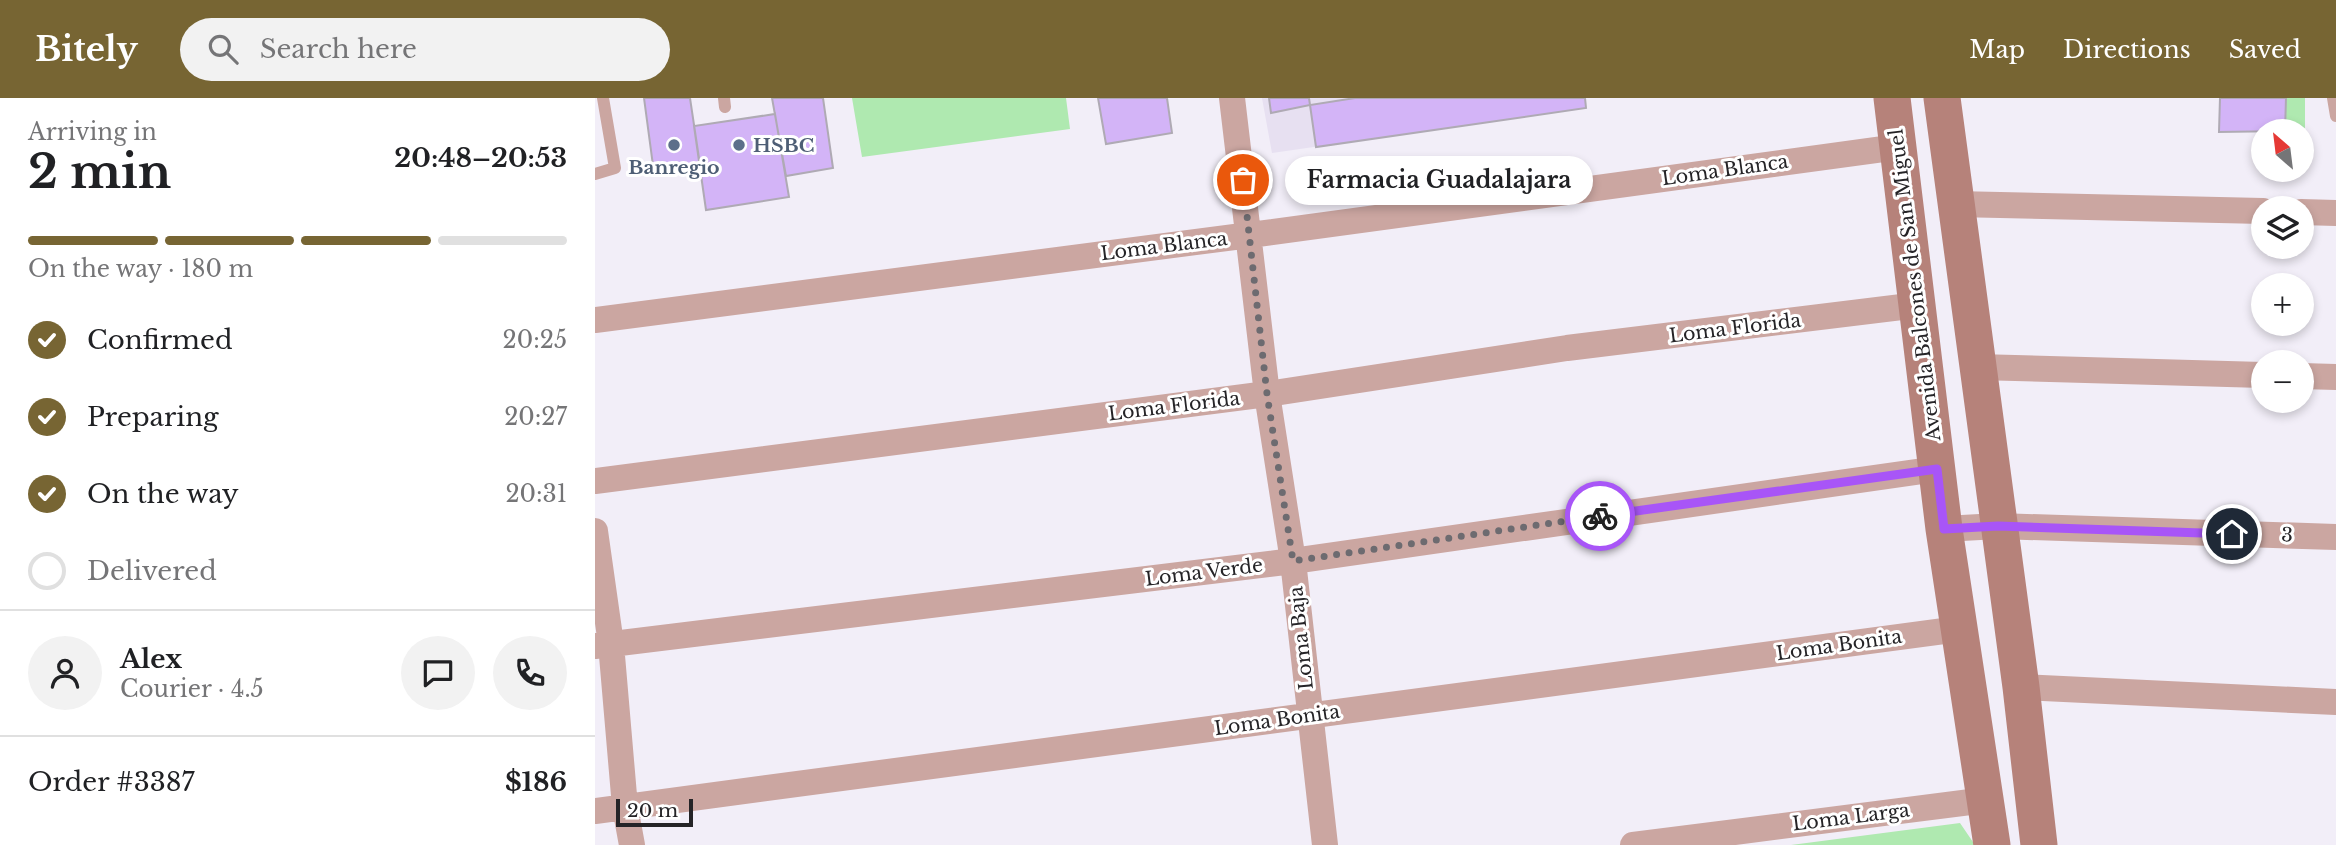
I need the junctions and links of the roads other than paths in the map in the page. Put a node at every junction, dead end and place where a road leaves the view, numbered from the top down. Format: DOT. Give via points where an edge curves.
graph roads {
  1 [pos="603,98"];
  2 [pos="1232,98"];
  3 [pos="1892,98"];
  4 [pos="1942,98"];
  5 [pos="2333,98"];
  6 [pos="2336,116"];
  7 [pos="1898,147"];
  8 [pos="595,174"];
  9 [pos="1955,204"];
  10 [pos="2251,211"];
  11 [pos="2314,212"];
  12 [pos="2336,213"];
  13 [pos="1250,235"];
  14 [pos="1918,305"];
  15 [pos="595,320"];
  16 [pos="1977,367"];
  17 [pos="2251,375"];
  18 [pos="2314,376"];
  19 [pos="2336,377"];
  20 [pos="1267,394"];
  21 [pos="1937,469"];
  22 [pos="595,481"];
  23 [pos="1998,526"];
  24 [pos="1944,529"];
  25 [pos="595,531"];
  26 [pos="2336,537"];
  27 [pos="1293,561"];
  28 [pos="1959,629"];
  29 [pos="603,645"];
  30 [pos="2021,687"];
  31 [pos="2336,702"];
  32 [pos="1309,716"];
  33 [pos="1986,800"];
  34 [pos="625,807"];
  35 [pos="595,811"];
  36 [pos="632,845"];
  37 [pos="1325,845"];
  38 [pos="1633,845"];
  39 [pos="1992,845"];
  40 [pos="2039,845"];
  1 -- 8 [label="lane" via="615,168"];
  2 -- 13 [label="street, Loma Baja"];
  3 -- 7 [label="street, Avenida Balcones de San Miguel"];
  4 -- 9 [label="street"];
  5 -- 6 [label="lane"];
  7 -- 13 [label="street, Loma Blanca"];
  7 -- 14 [label="street, Avenida Balcones de San Miguel"];
  9 -- 10 [label="street"];
  9 -- 16 [label="street"];
  11 -- 12 [label="street"];
  13 -- 15 [label="street, Loma Blanca"];
  13 -- 20 [label="street, Loma Baja"];
  14 -- 20 [label="street, Loma Florida" via="1567,348"];
  14 -- 21 [label="street, Avenida Balcones de San Miguel"];
  16 -- 17 [label="street"];
  16 -- 23 [label="street"];
  18 -- 19 [label="street"];
  20 -- 22 [label="street, Loma Florida"];
  20 -- 27 [label="street, Loma Baja"];
  21 -- 24 [label="street, Avenida Balcones de San Miguel"];
  21 -- 27 [label="street, Loma Verde"];
  23 -- 24 [label="street, 3"];
  23 -- 26 [label="street, 3"];
  23 -- 30 [label="street"];
  24 -- 28 [label="street, Avenida Balcones de San Miguel"];
  25 -- 29 [label="street"];
  27 -- 29 [label="street, Loma Verde"];
  27 -- 32 [label="street, Loma Baja"];
  28 -- 32 [label="street, Loma Bonita"];
  28 -- 33 [label="street, Avenida Balcones de San Miguel"];
  29 -- 34 [label="street"];
  30 -- 31 [label="street"];
  30 -- 40 [label="street"];
  32 -- 34 [label="street, Loma Bonita"];
  32 -- 37 [label="street, Loma Baja"];
  33 -- 38 [label="street, Loma Larga"];
  33 -- 39 [label="street, Avenida Balcones de San Miguel"];
  34 -- 35 [label="street, Loma Bonita"];
  34 -- 36 [label="street"];
}
